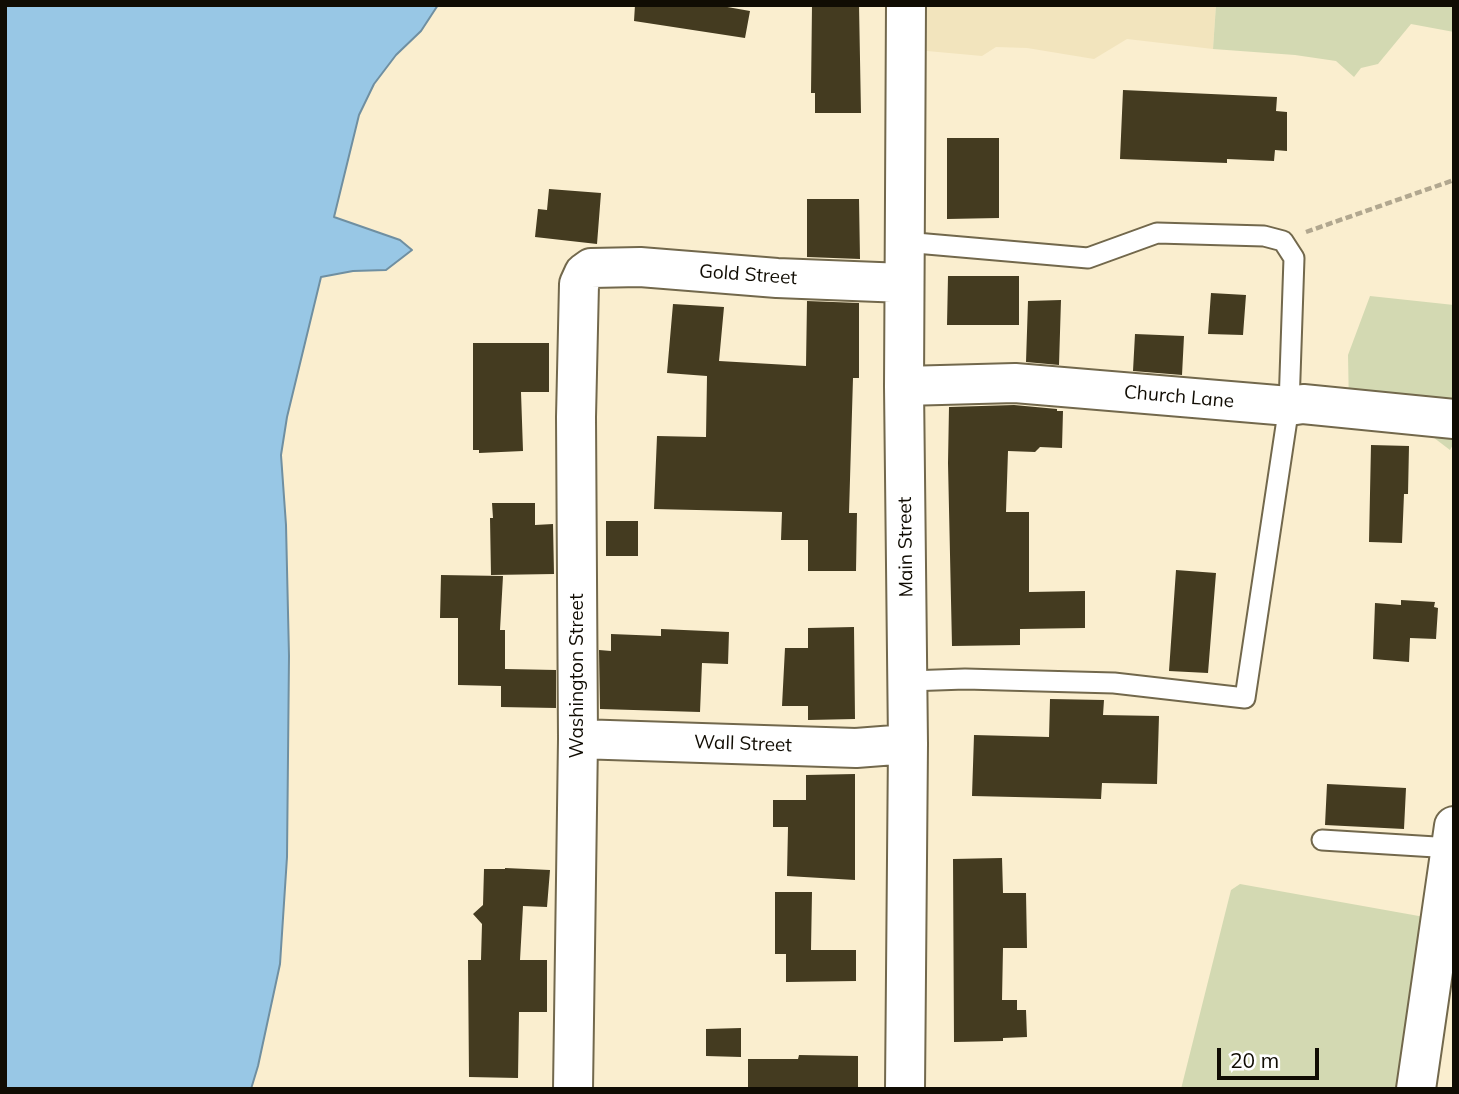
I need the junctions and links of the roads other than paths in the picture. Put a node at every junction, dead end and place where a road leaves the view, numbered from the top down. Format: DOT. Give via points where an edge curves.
graph roads {
  1 [pos="906,5"];
  2 [pos="904,242"];
  3 [pos="591,268"];
  4 [pos="904,283"];
  5 [pos="904,386"];
  6 [pos="1289,405"];
  7 [pos="1454,419"];
  8 [pos="908,681"];
  9 [pos="578,739"];
  10 [pos="908,744"];
  11 [pos="1453,837"];
  12 [pos="1322,840"];
  13 [pos="573,1089"];
  14 [pos="905,1089"];
  15 [pos="1416,1089"];
  1 -- 2 [label="street, Main Street"];
  2 -- 4 [label="street, Main Street"];
  2 -- 6 [label="lane" via="1088,258 1157,233 1264,236 1283,241 1294,258"];
  3 -- 4 [label="street, Gold Street"];
  3 -- 9 [label="street, Washington Street" via="579,284"];
  4 -- 5 [label="street, Main Street"];
  5 -- 6 [label="street, Church Lane" via="1015,383"];
  5 -- 8 [label="street, Main Street"];
  6 -- 7 [label="street, Church Lane"];
  6 -- 8 [label="lane" via="1245,698 1114,683 965,678"];
  8 -- 10 [label="street, Main Street"];
  9 -- 10 [label="street, Wall Street" via="856,748"];
  9 -- 13 [label="street, Washington Street"];
  10 -- 14 [label="street, Main Street"];
  11 -- 12 [label="lane"];
  11 -- 15 [label="street"];
}
